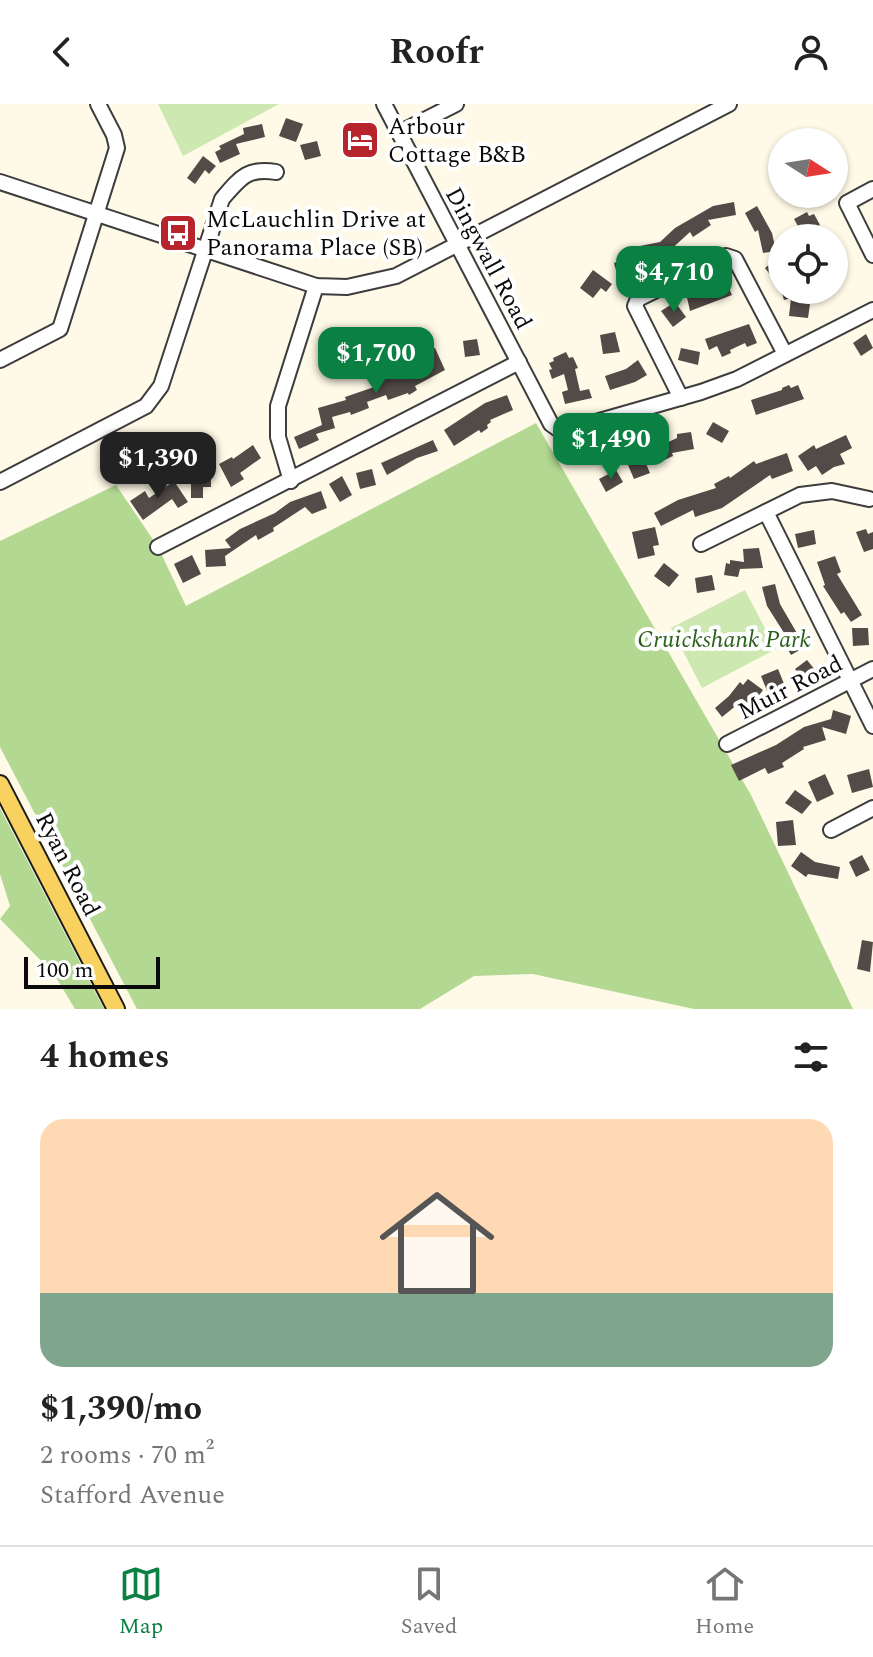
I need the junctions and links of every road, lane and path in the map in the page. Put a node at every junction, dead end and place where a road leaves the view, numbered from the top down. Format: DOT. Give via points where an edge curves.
graph roads {
  1 [pos="98,104"];
  2 [pos="384,104"];
  3 [pos="456,104"];
  4 [pos="729,104"];
  5 [pos="399,133"];
  6 [pos="276,172"];
  7 [pos="0,182"];
  8 [pos="873,189"];
  9 [pos="97,214"];
  10 [pos="456,244"];
  11 [pos="205,250"];
  12 [pos="873,255"];
  13 [pos="316,286"];
  14 [pos="873,310"];
  15 [pos="785,354"];
  16 [pos="0,360"];
  17 [pos="519,362"];
  18 [pos="681,398"];
  19 [pos="291,481"];
  20 [pos="0,482"];
  21 [pos="869,499"];
  22 [pos="766,512"];
  23 [pos="701,544"];
  24 [pos="158,547"];
  25 [pos="873,669"];
  26 [pos="850,681"];
  27 [pos="873,726"];
  28 [pos="727,744"];
  29 [pos="0,784"];
  30 [pos="873,808"];
  31 [pos="831,830"];
  32 [pos="116,1009"];
  1 -- 9 [label="street" via="117,148"];
  2 -- 5 [label="street, Dingwall Road"];
  3 -- 5 [label="street"];
  4 -- 10 [label="street"];
  5 -- 10 [label="street, Dingwall Road"];
  6 -- 11 [label="street" via="258,168 239,179 222,199"];
  7 -- 9 [label="street"];
  8 -- 12 [label="street" via="847,203"];
  9 -- 11 [label="street"];
  9 -- 16 [label="street" via="60,329"];
  10 -- 13 [label="street" via="381,281"];
  10 -- 17 [label="street, Dingwall Road"];
  11 -- 13 [label="street"];
  11 -- 20 [label="street" via="161,386 146,406"];
  13 -- 19 [label="street" via="278,406 278,437"];
  14 -- 15 [label="street"];
  15 -- 18 [label="street" via="737,379"];
  15 -- 18 [label="street" via="735,259 726,256 638,299 635,306"];
  17 -- 18 [label="street, Dingwall Road" via="558,429"];
  17 -- 19 [label="street"];
  19 -- 24 [label="street"];
  21 -- 22 [label="street" via="832,491 800,495"];
  22 -- 23 [label="street"];
  22 -- 26 [label="street"];
  25 -- 26 [label="street, Muir Road"];
  26 -- 27 [label="street"];
  26 -- 28 [label="street, Muir Road"];
  29 -- 32 [label="main road, Ryan Road"];
  30 -- 31 [label="street"];
}
